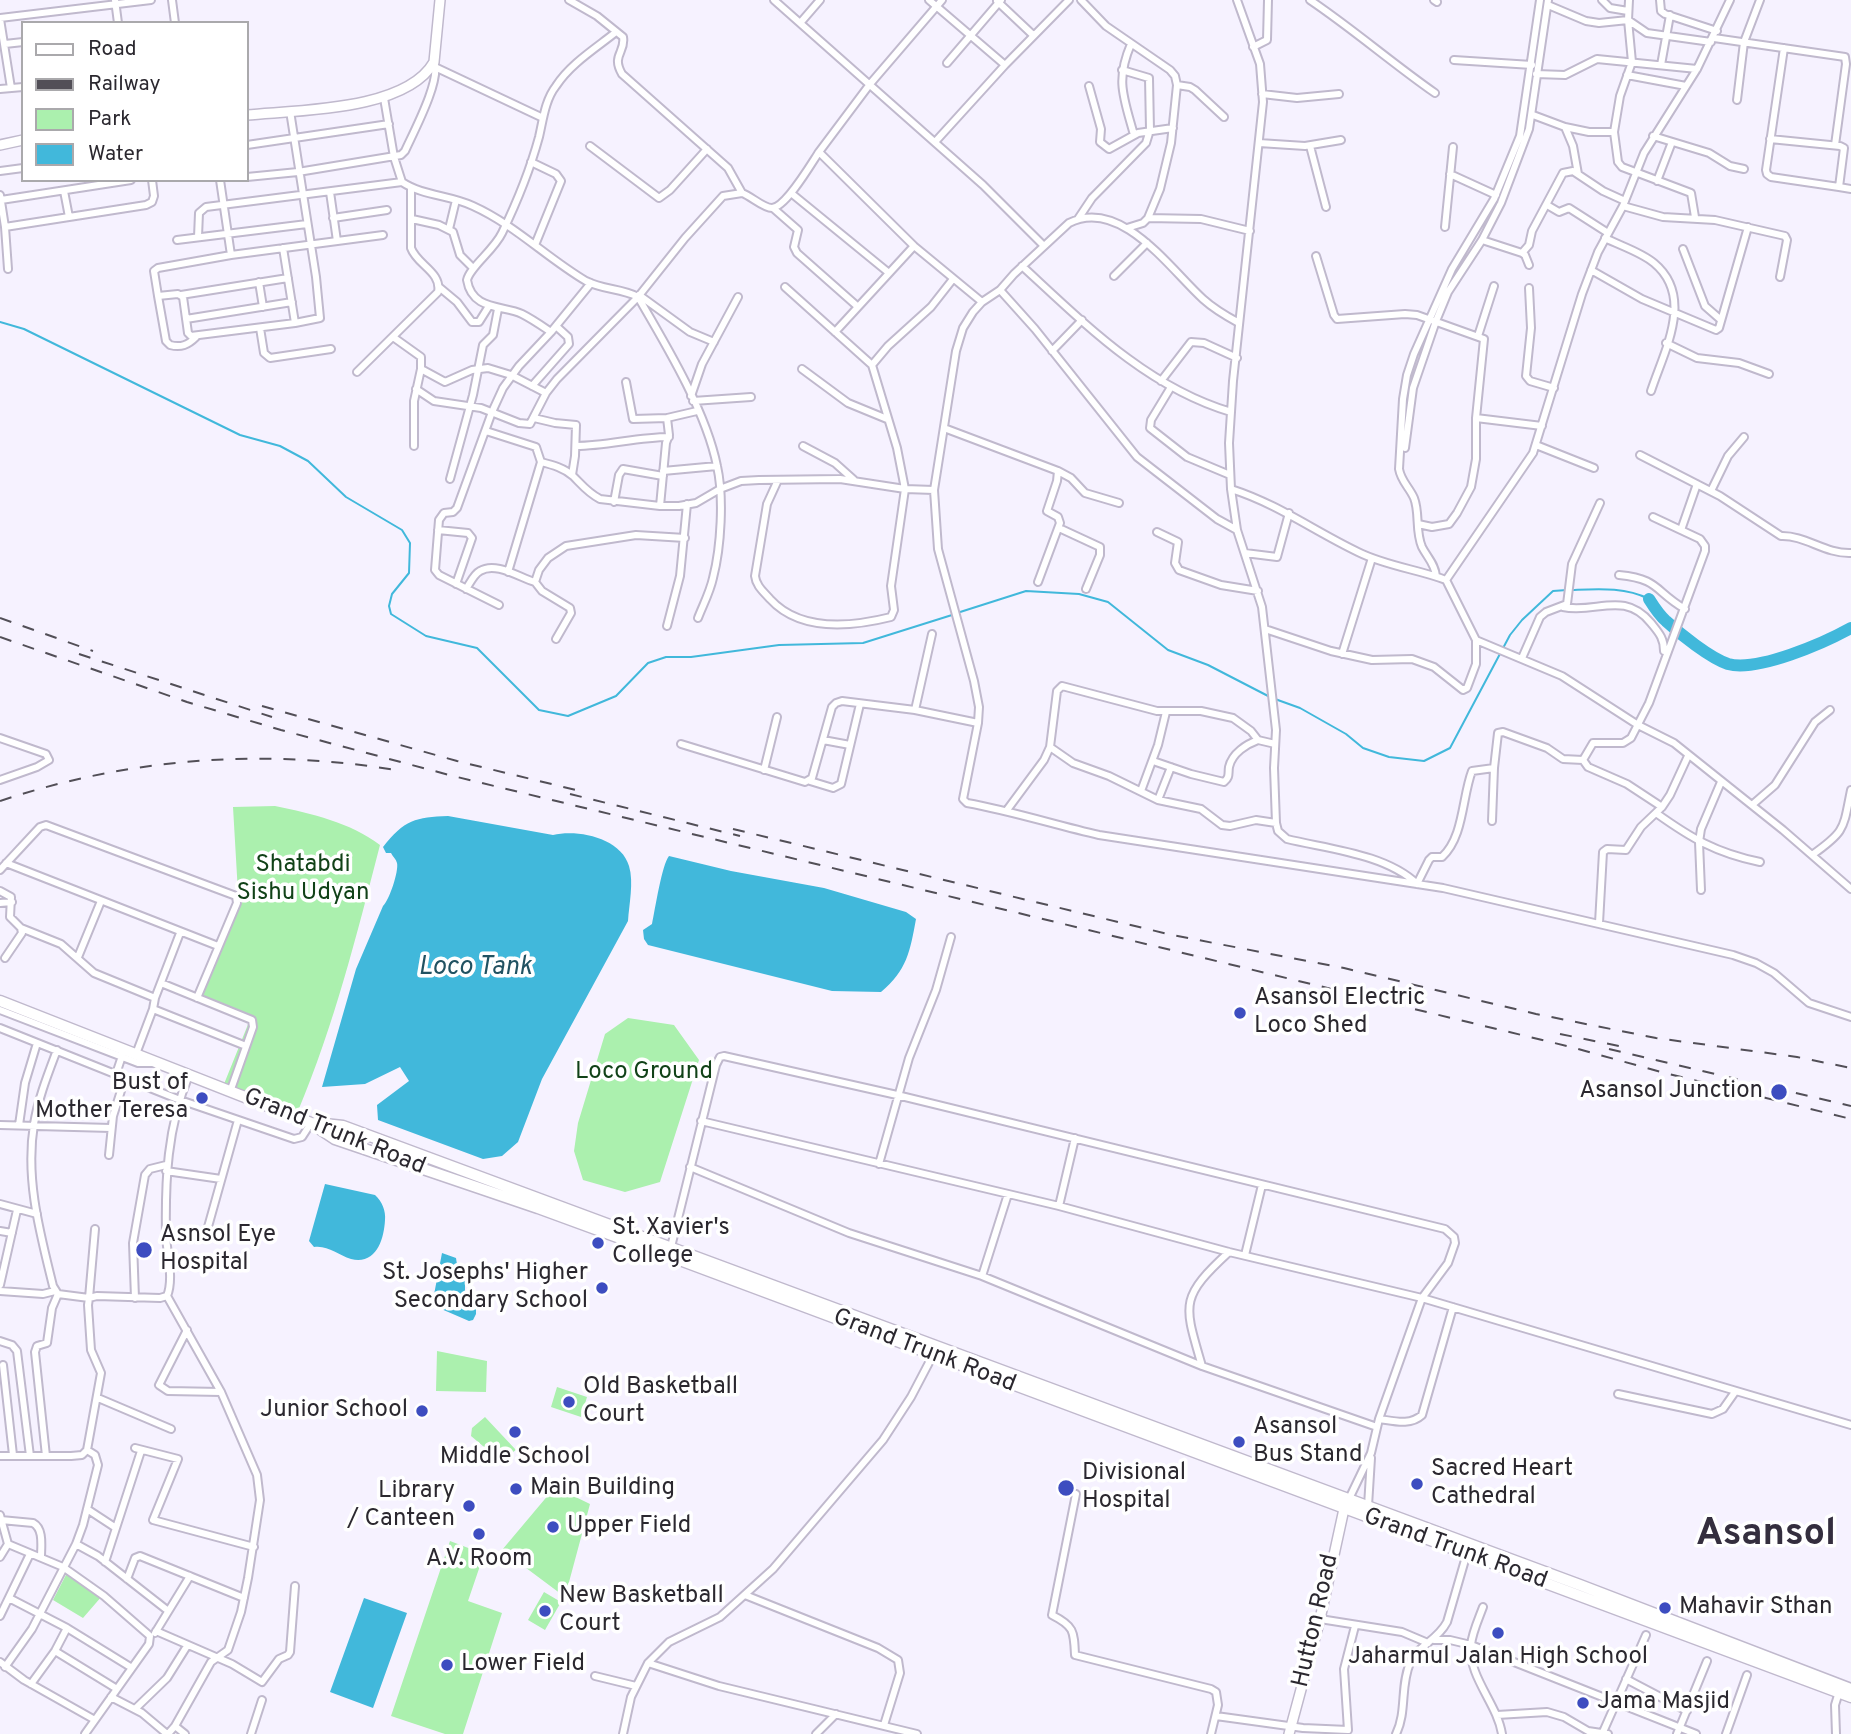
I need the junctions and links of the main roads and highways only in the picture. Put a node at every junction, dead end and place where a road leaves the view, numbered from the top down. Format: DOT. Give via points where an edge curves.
graph roads {
  1 [pos="0,1001"];
  2 [pos="670,1251"];
  3 [pos="1346,1504"];
  4 [pos="1851,1689"];
  5 [pos="1851,1697"];
  1 -- 2 [label="main road, Grand Trunk Road" via="311,1123 335,1139"];
  2 -- 3 [label="main road"];
  2 -- 3 [label="main road, Grand Trunk Road" via="933,1354"];
  3 -- 4 [label="main road" via="1368,1506"];
  3 -- 5 [label="main road, Grand Trunk Road"];
}
